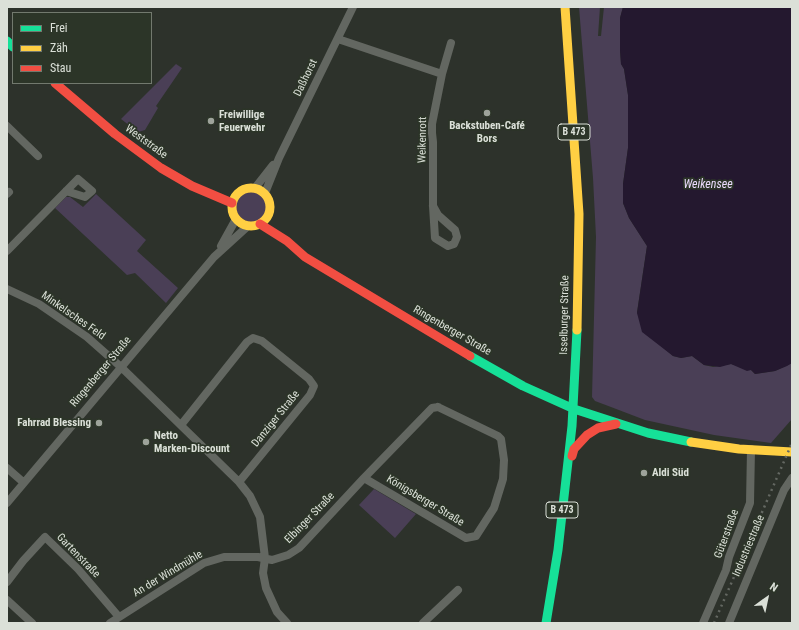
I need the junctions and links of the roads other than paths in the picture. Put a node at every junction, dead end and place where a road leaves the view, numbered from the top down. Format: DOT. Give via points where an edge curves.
graph roads {
  1 [pos="353,7"];
  2 [pos="565,7"];
  3 [pos="338,39"];
  4 [pos="451,43"];
  5 [pos="442,74"];
  6 [pos="56,84"];
  7 [pos="7,126"];
  8 [pos="38,156"];
  9 [pos="279,158"];
  10 [pos="255,188"];
  11 [pos="66,191"];
  12 [pos="265,193"];
  13 [pos="232,203"];
  14 [pos="433,206"];
  15 [pos="269,215"];
  16 [pos="236,219"];
  17 [pos="260,224"];
  18 [pos="248,226"];
  19 [pos="287,241"];
  20 [pos="7,251"];
  21 [pos="214,257"];
  22 [pos="7,289"];
  23 [pos="121,367"];
  24 [pos="574,409"];
  25 [pos="616,424"];
  26 [pos="181,425"];
  27 [pos="751,449"];
  28 [pos="792,452"];
  29 [pos="7,468"];
  30 [pos="567,469"];
  31 [pos="364,478"];
  32 [pos="792,478"];
  33 [pos="24,482"];
  34 [pos="239,482"];
  35 [pos="7,503"];
  36 [pos="265,558"];
  37 [pos="7,582"];
  38 [pos="458,590"];
  39 [pos="7,600"];
  40 [pos="118,617"];
  41 [pos="32,623"];
  42 [pos="110,623"];
  43 [pos="287,623"];
  44 [pos="423,623"];
  45 [pos="546,623"];
  46 [pos="703,623"];
  47 [pos="729,623"];
  1 -- 3 [label="street, Daßhorst"];
  2 -- 24 [label="main road, Isselburger Straße / B 473" via="579,214"];
  3 -- 5 [label="street"];
  3 -- 9 [label="street, Daßhorst"];
  4 -- 5 [label="street, Weikenrott"];
  5 -- 14 [label="street, Weikenrott" via="432,124"];
  6 -- 13 [label="main road, Weststraße" via="115,134 161,168 192,186"];
  7 -- 8 [label="street"];
  9 -- 10 [label="street, Daßhorst"];
  9 -- 12 [label="street, Daßhorst"];
  10 -- 12 [label="main road"];
  10 -- 13 [label="main road" via="238,193"];
  11 -- 20 [label="street"];
  12 -- 15 [label="main road" via="271,204"];
  13 -- 16 [label="main road"];
  14 -- 14 [label="street, Weikenrott" via="438,215 455,230 457,237 454,244 448,246 435,238"];
  15 -- 17 [label="main road"];
  15 -- 19 [label="main road, Ringenberger Straße"];
  16 -- 18 [label="main road"];
  16 -- 21 [label="street, Ringenberger Straße"];
  17 -- 18 [label="main road"];
  17 -- 19 [label="main road, Ringenberger Straße"];
  18 -- 21 [label="street, Ringenberger Straße"];
  19 -- 24 [label="main road, Ringenberger Straße" via="305,257 467,355 523,386"];
  21 -- 23 [label="street, Ringenberger Straße"];
  22 -- 23 [label="street, Minkelsches Feld" via="24,296 72,326"];
  23 -- 26 [label="street"];
  23 -- 33 [label="street, Ringenberger Straße"];
  24 -- 25 [label="main road, Ringenberger Straße"];
  24 -- 30 [label="main road, Isselburger Straße / B 473"];
  25 -- 27 [label="main road, Ringenberger Straße" via="701,444"];
  25 -- 30 [label="main road, Ringenberger Straße / B 473" via="598,428 581,439 574,449"];
  26 -- 34 [label="street"];
  26 -- 34 [label="street, Danziger Straße" via="247,342 253,338 262,341 309,379 314,386 310,395"];
  27 -- 28 [label="main road, Ringenberger Straße"];
  27 -- 46 [label="street, Güterstraße" via="750,503 726,570"];
  29 -- 33 [label="street"];
  30 -- 45 [label="main road, Isselburger Straße / B 473" via="558,550"];
  31 -- 31 [label="street, Königsberger Straße" via="432,408 438,407 501,439 503,479 494,508 476,536 466,538"];
  31 -- 36 [label="street, Elbinger Straße" via="299,548 288,556 272,560"];
  32 -- 47 [label="street, Industriestraße" via="784,490"];
  33 -- 35 [label="street, Ringenberger Straße"];
  34 -- 36 [label="street" via="250,496 260,517"];
  36 -- 40 [label="street, An der Windmühle" via="224,557 204,563"];
  36 -- 43 [label="street" via="263,573 266,588 277,612"];
  37 -- 40 [label="street, Gartenstraße" via="45,536 78,569"];
  38 -- 44 [label="street"];
  39 -- 41 [label="street"];
  40 -- 42 [label="street, An der Windmühle"];
}
